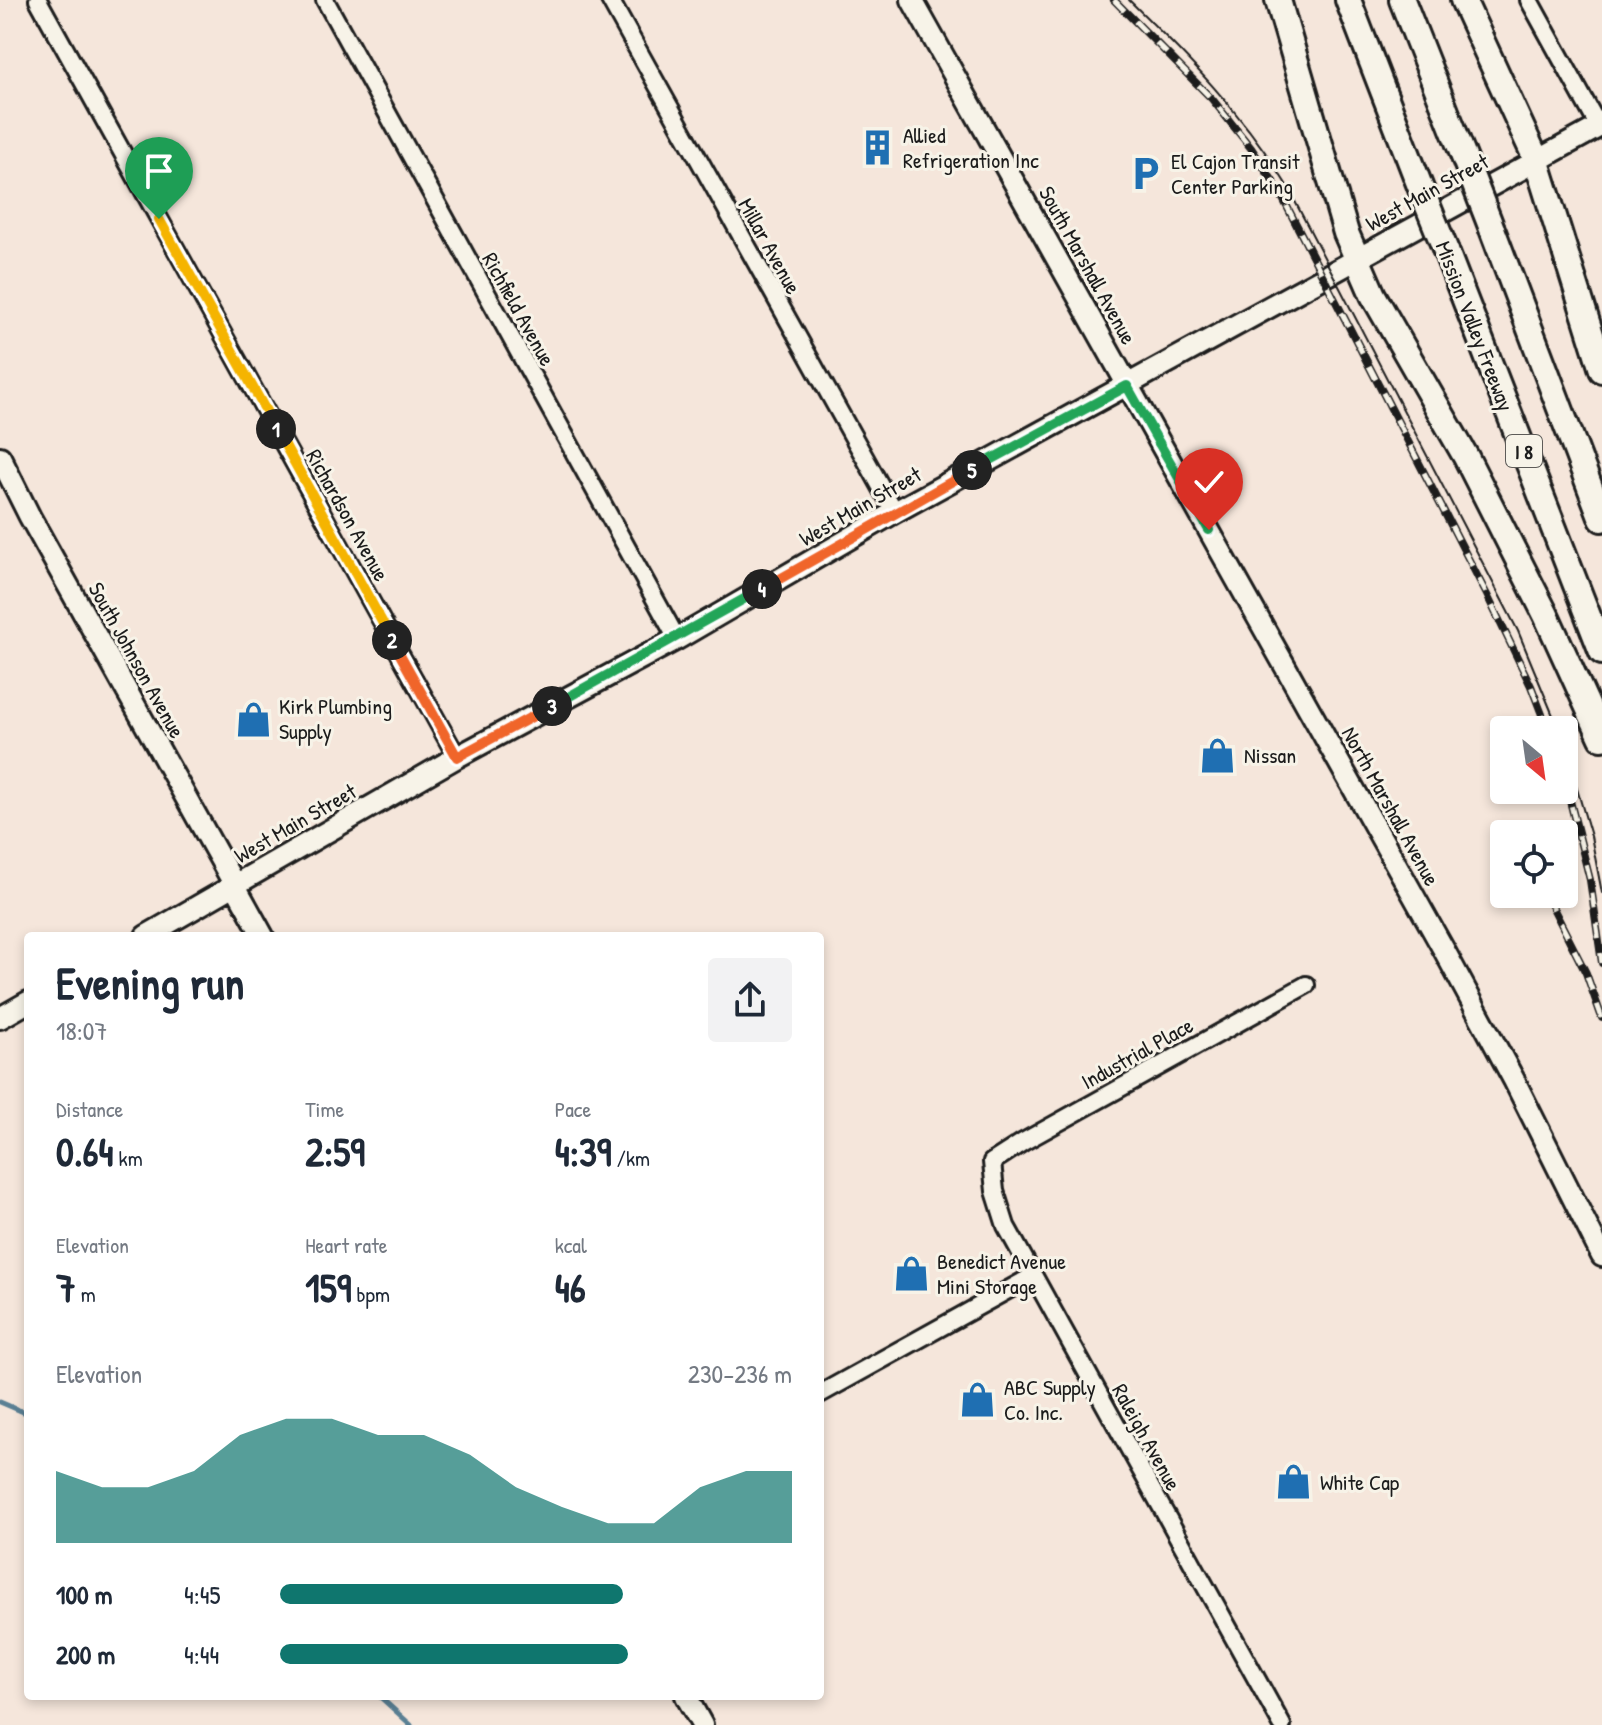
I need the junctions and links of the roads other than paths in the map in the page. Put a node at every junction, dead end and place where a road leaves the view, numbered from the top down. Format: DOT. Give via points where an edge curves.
graph roads {
  1 [pos="38,0"];
  2 [pos="325,0"];
  3 [pos="610,0"];
  4 [pos="912,0"];
  5 [pos="1278,0"];
  6 [pos="1348,0"];
  7 [pos="1402,0"];
  8 [pos="1463,0"];
  9 [pos="1529,0"];
  10 [pos="1600,126"];
  11 [pos="1536,159"];
  12 [pos="1357,258"];
  13 [pos="1602,370"];
  14 [pos="1127,386"];
  15 [pos="0,457"];
  16 [pos="895,512"];
  17 [pos="1602,519"];
  18 [pos="677,639"];
  19 [pos="1602,652"];
  20 [pos="1602,738"];
  21 [pos="457,757"];
  22 [pos="235,886"];
  23 [pos="153,932"];
  24 [pos="261,932"];
  25 [pos="1306,985"];
  26 [pos="24,1004"];
  27 [pos="0,1018"];
  28 [pos="992,1162"];
  29 [pos="1602,1256"];
  30 [pos="1033,1276"];
  31 [pos="824,1392"];
  32 [pos="688,1700"];
  33 [pos="702,1725"];
  34 [pos="1282,1725"];
  1 -- 21 [label="street, Richardson Avenue"];
  2 -- 18 [label="street, Richfield Avenue"];
  3 -- 16 [label="street, Millar Avenue"];
  4 -- 14 [label="main road, South Marshall Avenue"];
  5 -- 12 [label="highway"];
  6 -- 19 [label="highway, Mission Valley Freeway / I 8, bridge"];
  7 -- 17 [label="highway, I 8, bridge"];
  8 -- 11 [label="highway"];
  9 -- 10 [label="street"];
  10 -- 11 [label="main road, West Main Street"];
  11 -- 12 [label="main road, West Main Street"];
  11 -- 13 [label="highway"];
  12 -- 14 [label="main road, West Main Street"];
  12 -- 20 [label="highway" via="1466,457"];
  14 -- 16 [label="main road, West Main Street"];
  14 -- 29 [label="main road, North Marshall Avenue" via="1444,950"];
  15 -- 22 [label="main road, South Johnson Avenue"];
  16 -- 18 [label="main road, West Main Street"];
  18 -- 21 [label="main road, West Main Street"];
  21 -- 22 [label="main road, West Main Street"];
  22 -- 23 [label="main road, West Main Street"];
  22 -- 24 [label="main road, South Johnson Avenue"];
  25 -- 28 [label="street, Industrial Place"];
  26 -- 27 [label="main road"];
  28 -- 30 [label="street, Raleigh Avenue" via="1006,1226"];
  30 -- 31 [label="street"];
  30 -- 34 [label="street, Raleigh Avenue"];
  32 -- 33 [label="main road"];
}
